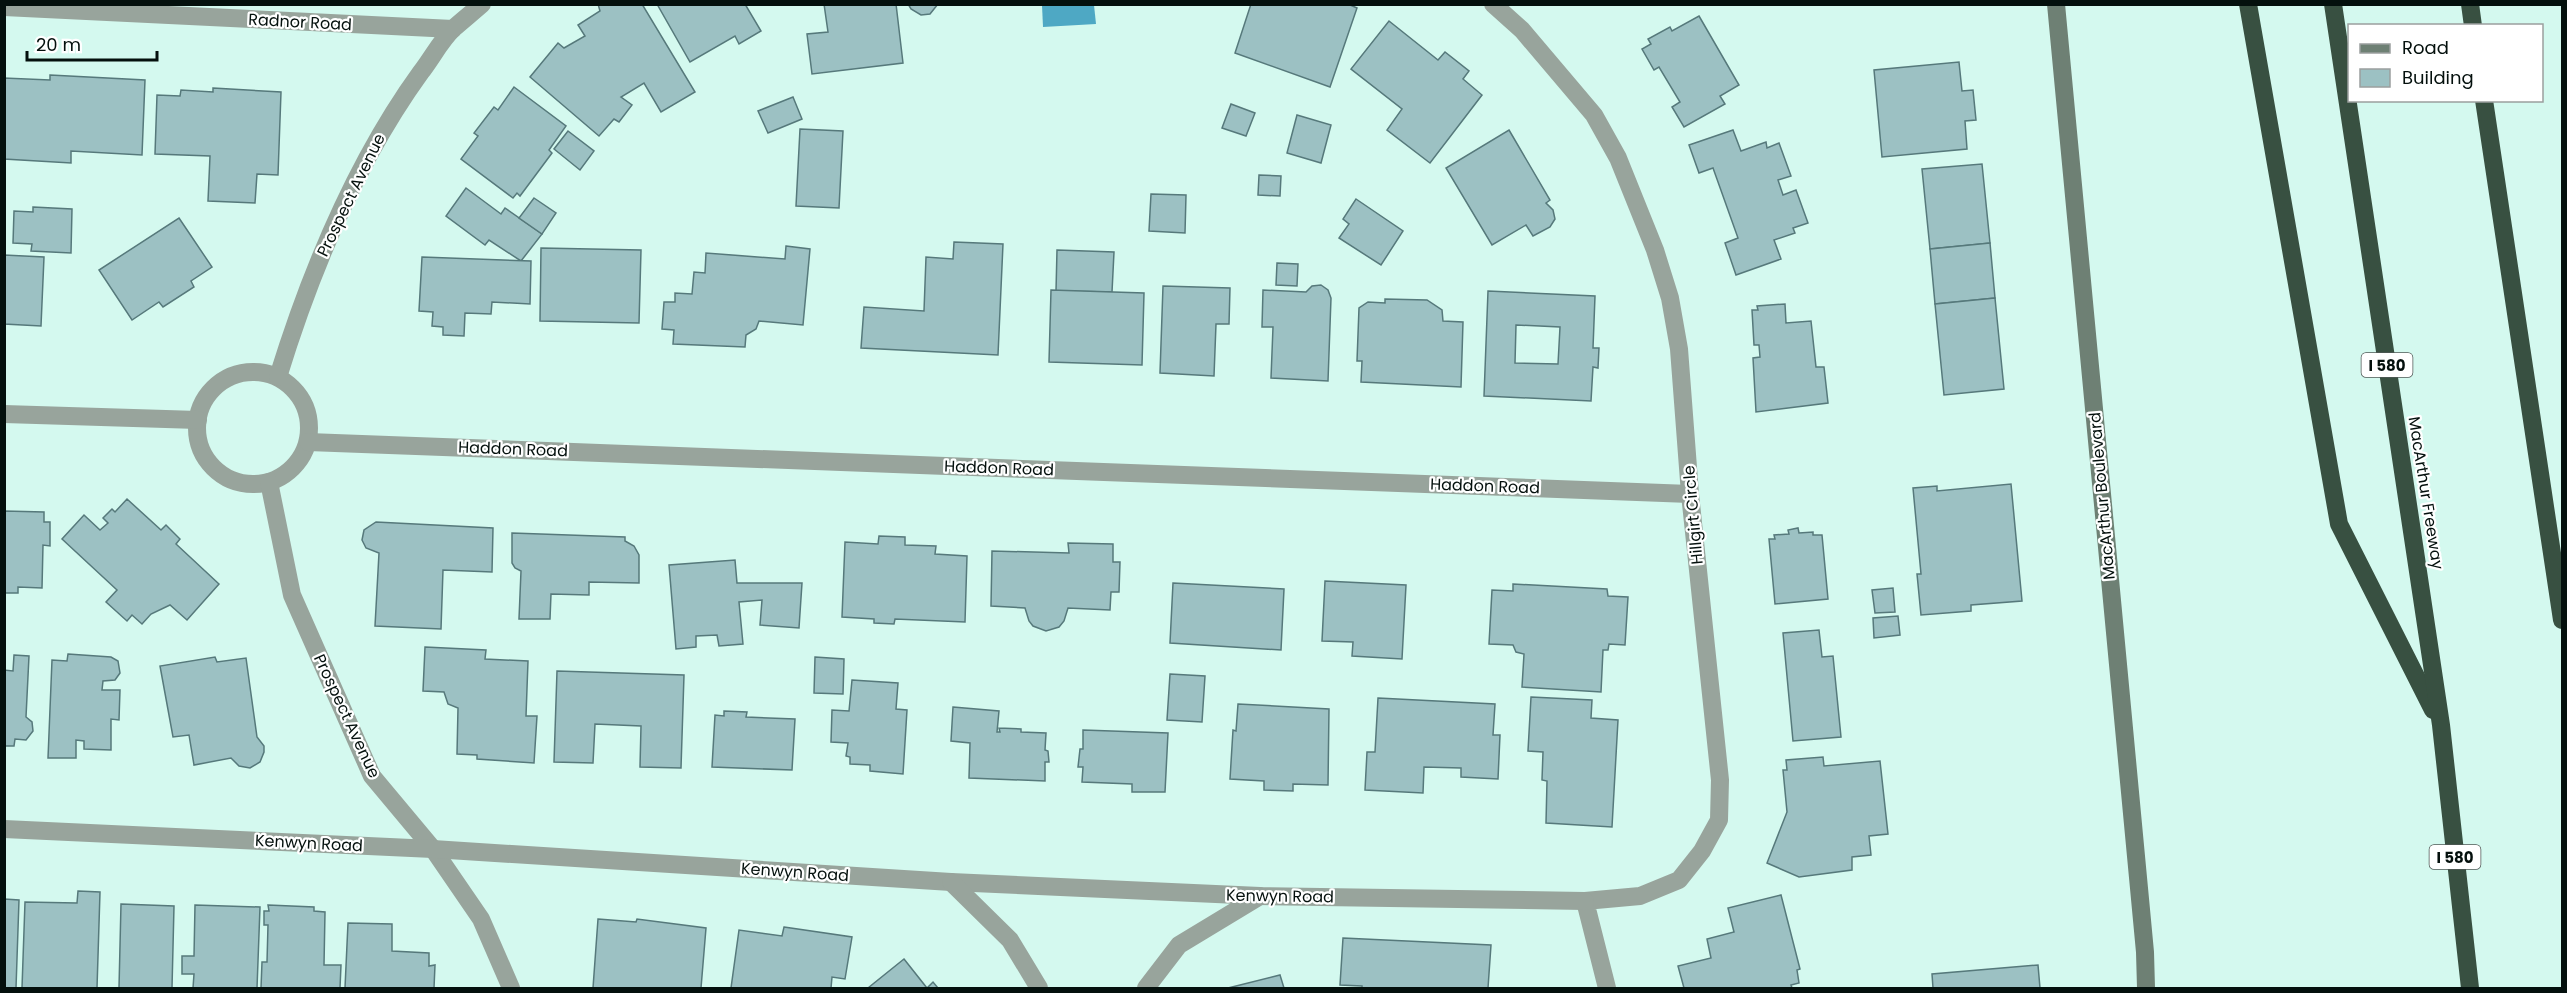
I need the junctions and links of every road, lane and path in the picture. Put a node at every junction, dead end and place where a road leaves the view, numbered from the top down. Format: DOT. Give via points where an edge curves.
graph roads {
  1 [pos="482,4"];
  2 [pos="1493,4"];
  3 [pos="2056,4"];
  4 [pos="2248,4"];
  5 [pos="2333,4"];
  6 [pos="2470,4"];
  7 [pos="4,7"];
  8 [pos="2473,24"];
  9 [pos="453,29"];
  10 [pos="2484,102"];
  11 [pos="278,377"];
  12 [pos="4,414"];
  13 [pos="198,420"];
  14 [pos="308,442"];
  15 [pos="269,482"];
  16 [pos="1690,494"];
  17 [pos="2562,620"];
  18 [pos="2440,725"];
  19 [pos="4,829"];
  20 [pos="433,849"];
  21 [pos="951,882"];
  22 [pos="1260,896"];
  23 [pos="1585,901"];
  24 [pos="511,988"];
  25 [pos="1039,988"];
  26 [pos="1146,988"];
  27 [pos="1607,988"];
  28 [pos="2146,988"];
  29 [pos="2470,988"];
  1 -- 9 [label="street, Prospect Avenue"];
  2 -- 16 [label="street, Hillgirt Circle" via="1522,30 1594,115 1618,158 1655,250 1680,349"];
  3 -- 28 [label="main road, MacArthur Boulevard"];
  4 -- 18 [label="highway" via="2339,524"];
  5 -- 18 [label="highway, MacArthur Freeway / I 580"];
  6 -- 8 [label="highway"];
  7 -- 9 [label="street, Radnor Road"];
  9 -- 11 [label="street, Prospect Avenue" via="398,103 369,152 320,260"];
  10 -- 17 [label="highway"];
  11 -- 13 [label="street" via="249,371 234,375 209,392"];
  11 -- 14 [label="street" via="304,404"];
  12 -- 13 [label="street"];
  13 -- 15 [label="street" via="203,451 217,470 238,482"];
  14 -- 15 [label="street" via="294,467"];
  14 -- 16 [label="street, Haddon Road"];
  15 -- 20 [label="street, Prospect Avenue" via="292,595 311,641 372,776"];
  16 -- 23 [label="street, Hillgirt Circle" via="1720,780 1719,820 1702,851 1679,880 1640,896"];
  18 -- 29 [label="highway, MacArthur Freeway / I 580"];
  19 -- 20 [label="street, Kenwyn Road"];
  20 -- 21 [label="street, Kenwyn Road"];
  20 -- 24 [label="street, Prospect Avenue" via="481,919"];
  21 -- 22 [label="street, Kenwyn Road"];
  21 -- 25 [label="street" via="1010,940"];
  22 -- 23 [label="street, Kenwyn Road"];
  22 -- 26 [label="street" via="1179,945"];
  23 -- 27 [label="street"];
}
